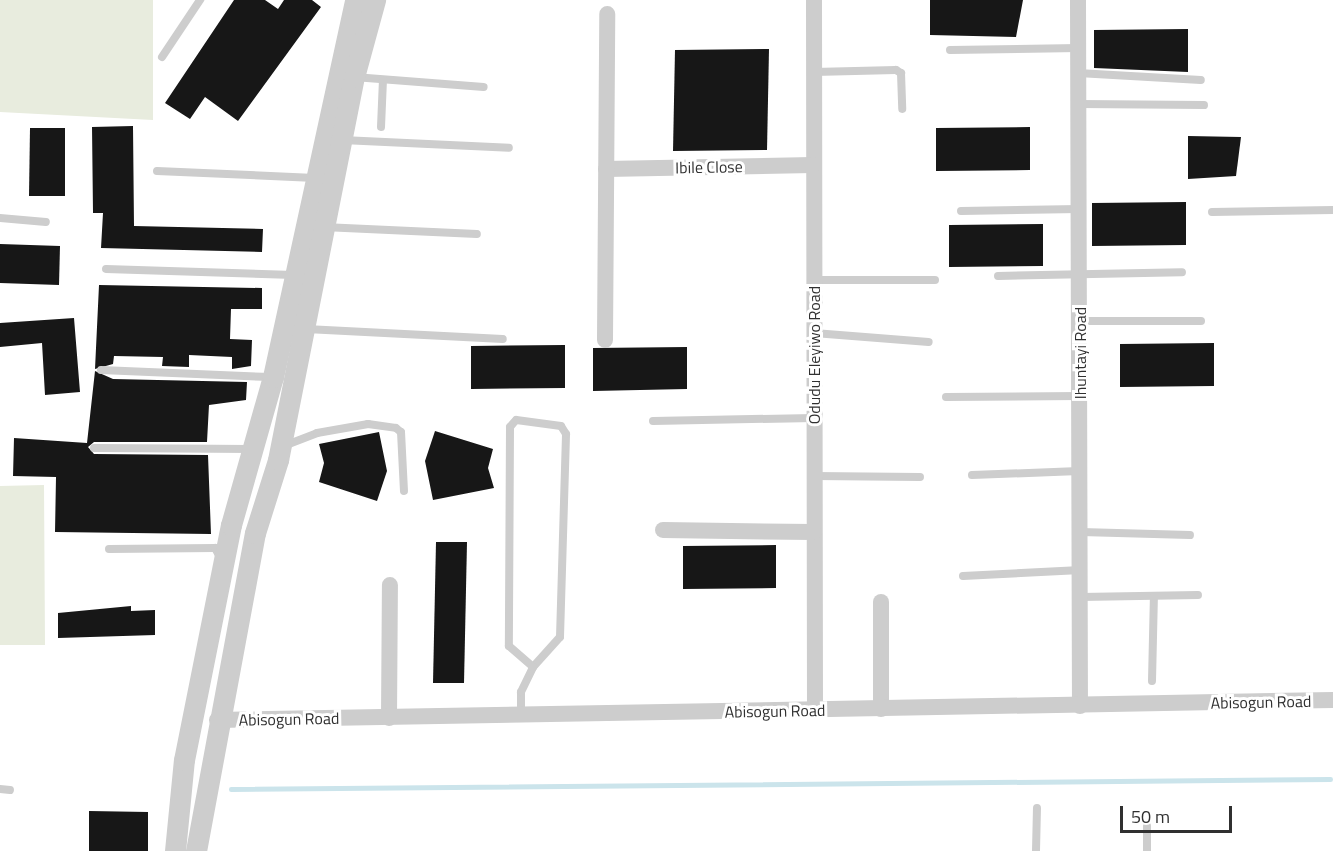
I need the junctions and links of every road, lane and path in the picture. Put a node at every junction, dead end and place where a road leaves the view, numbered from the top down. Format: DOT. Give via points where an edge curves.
graph roads {
  1 [pos="200,0"];
  2 [pos="355,0"];
  3 [pos="375,0"];
  4 [pos="814,0"];
  5 [pos="1078,0"];
  6 [pos="608,14"];
  7 [pos="1079,48"];
  8 [pos="950,50"];
  9 [pos="162,57"];
  10 [pos="814,72"];
  11 [pos="1078,73"];
  12 [pos="354,77"];
  13 [pos="383,80"];
  14 [pos="1201,80"];
  15 [pos="484,87"];
  16 [pos="1078,104"];
  17 [pos="1204,105"];
  18 [pos="902,109"];
  19 [pos="381,127"];
  20 [pos="342,140"];
  21 [pos="509,148"];
  22 [pos="813,165"];
  23 [pos="606,169"];
  24 [pos="157,171"];
  25 [pos="317,178"];
  26 [pos="1079,209"];
  27 [pos="1333,210"];
  28 [pos="961,211"];
  29 [pos="1212,212"];
  30 [pos="0,218"];
  31 [pos="46,222"];
  32 [pos="323,227"];
  33 [pos="477,234"];
  34 [pos="105,269"];
  35 [pos="1182,272"];
  36 [pos="1079,273"];
  37 [pos="296,275"];
  38 [pos="998,276"];
  39 [pos="813,280"];
  40 [pos="935,280"];
  41 [pos="1080,321"];
  42 [pos="1201,321"];
  43 [pos="306,329"];
  44 [pos="813,333"];
  45 [pos="503,339"];
  46 [pos="605,340"];
  47 [pos="929,342"];
  48 [pos="100,370"];
  49 [pos="273,377"];
  50 [pos="1080,396"];
  51 [pos="946,397"];
  52 [pos="814,418"];
  53 [pos="653,421"];
  54 [pos="281,447"];
  55 [pos="94,448"];
  56 [pos="253,449"];
  57 [pos="1079,471"];
  58 [pos="972,475"];
  59 [pos="814,476"];
  60 [pos="921,477"];
  61 [pos="404,491"];
  62 [pos="231,525"];
  63 [pos="663,530"];
  64 [pos="814,532"];
  65 [pos="1081,532"];
  66 [pos="255,533"];
  67 [pos="1190,535"];
  68 [pos="109,549"];
  69 [pos="225,564"];
  70 [pos="1081,570"];
  71 [pos="963,576"];
  72 [pos="390,585"];
  73 [pos="1198,595"];
  74 [pos="1154,596"];
  75 [pos="1081,597"];
  76 [pos="881,602"];
  77 [pos="533,668"];
  78 [pos="1152,681"];
  79 [pos="1333,700"];
  80 [pos="1080,706"];
  81 [pos="881,709"];
  82 [pos="815,710"];
  83 [pos="521,715"];
  84 [pos="389,718"];
  85 [pos="218,720"];
  86 [pos="0,789"];
  87 [pos="10,790"];
  88 [pos="1037,808"];
  89 [pos="1147,826"];
  90 [pos="175,851"];
  91 [pos="196,851"];
  92 [pos="1036,851"];
  93 [pos="1147,851"];
  1 -- 9 [label="lane"];
  2 -- 25 [label="street"];
  3 -- 12 [label="street"];
  4 -- 10 [label="street, Odudu Eleyiwo Road"];
  5 -- 7 [label="street, Ihuntayi Road"];
  6 -- 23 [label="street"];
  7 -- 8 [label="lane"];
  7 -- 11 [label="street, Ihuntayi Road"];
  10 -- 18 [label="lane" via="896,70 901,73"];
  10 -- 22 [label="street, Odudu Eleyiwo Road"];
  11 -- 14 [label="lane"];
  11 -- 16 [label="street, Ihuntayi Road"];
  12 -- 13 [label="lane"];
  12 -- 20 [label="street"];
  13 -- 15 [label="lane"];
  13 -- 19 [label="lane"];
  16 -- 17 [label="lane"];
  16 -- 26 [label="street, Ihuntayi Road"];
  20 -- 21 [label="lane"];
  20 -- 32 [label="street"];
  22 -- 23 [label="street, Ibile Close"];
  22 -- 39 [label="street, Odudu Eleyiwo Road"];
  23 -- 46 [label="street"];
  24 -- 25 [label="lane"];
  25 -- 37 [label="street"];
  26 -- 28 [label="lane"];
  26 -- 36 [label="street, Ihuntayi Road"];
  27 -- 29 [label="lane"];
  30 -- 31 [label="lane"];
  32 -- 33 [label="lane"];
  32 -- 43 [label="street"];
  34 -- 37 [label="lane"];
  35 -- 36 [label="lane"];
  36 -- 38 [label="lane"];
  36 -- 41 [label="street, Ihuntayi Road"];
  37 -- 49 [label="street"];
  39 -- 40 [label="lane"];
  39 -- 44 [label="street, Odudu Eleyiwo Road"];
  41 -- 42 [label="lane"];
  41 -- 50 [label="street, Ihuntayi Road"];
  43 -- 45 [label="lane"];
  43 -- 54 [label="street"];
  44 -- 47 [label="lane"];
  44 -- 52 [label="street, Odudu Eleyiwo Road"];
  48 -- 49 [label="lane"];
  49 -- 56 [label="street"];
  50 -- 51 [label="lane"];
  50 -- 57 [label="street, Ihuntayi Road"];
  52 -- 53 [label="lane"];
  52 -- 59 [label="street, Odudu Eleyiwo Road"];
  54 -- 61 [label="lane" via="317,433 368,424 396,428 401,432"];
  54 -- 66 [label="street"];
  55 -- 56 [label="lane"];
  56 -- 62 [label="street"];
  57 -- 58 [label="lane"];
  57 -- 65 [label="street, Ihuntayi Road"];
  59 -- 60 [label="lane"];
  59 -- 64 [label="street, Odudu Eleyiwo Road"];
  62 -- 66 [label="street"];
  62 -- 69 [label="street"];
  63 -- 64 [label="street"];
  64 -- 82 [label="street, Odudu Eleyiwo Road"];
  65 -- 67 [label="lane"];
  65 -- 70 [label="street, Ihuntayi Road"];
  66 -- 85 [label="street"];
  68 -- 69 [label="lane" via="215,548"];
  69 -- 90 [label="street" via="184,760"];
  70 -- 71 [label="lane"];
  70 -- 75 [label="street, Ihuntayi Road"];
  72 -- 84 [label="street"];
  73 -- 74 [label="lane"];
  74 -- 75 [label="lane"];
  74 -- 78 [label="lane"];
  75 -- 80 [label="street, Ihuntayi Road"];
  76 -- 81 [label="street"];
  77 -- 77 [label="lane" via="560,637 566,434 561,426 516,420 510,427 509,646"];
  77 -- 83 [label="lane" via="521,692"];
  79 -- 80 [label="street, Abisogun Road"];
  80 -- 81 [label="street, Abisogun Road"];
  81 -- 82 [label="street, Abisogun Road"];
  82 -- 83 [label="street, Abisogun Road"];
  83 -- 84 [label="street, Abisogun Road"];
  84 -- 85 [label="street, Abisogun Road"];
  85 -- 91 [label="street"];
  86 -- 87 [label="lane"];
  88 -- 92 [label="lane"];
  89 -- 93 [label="lane"];
}
